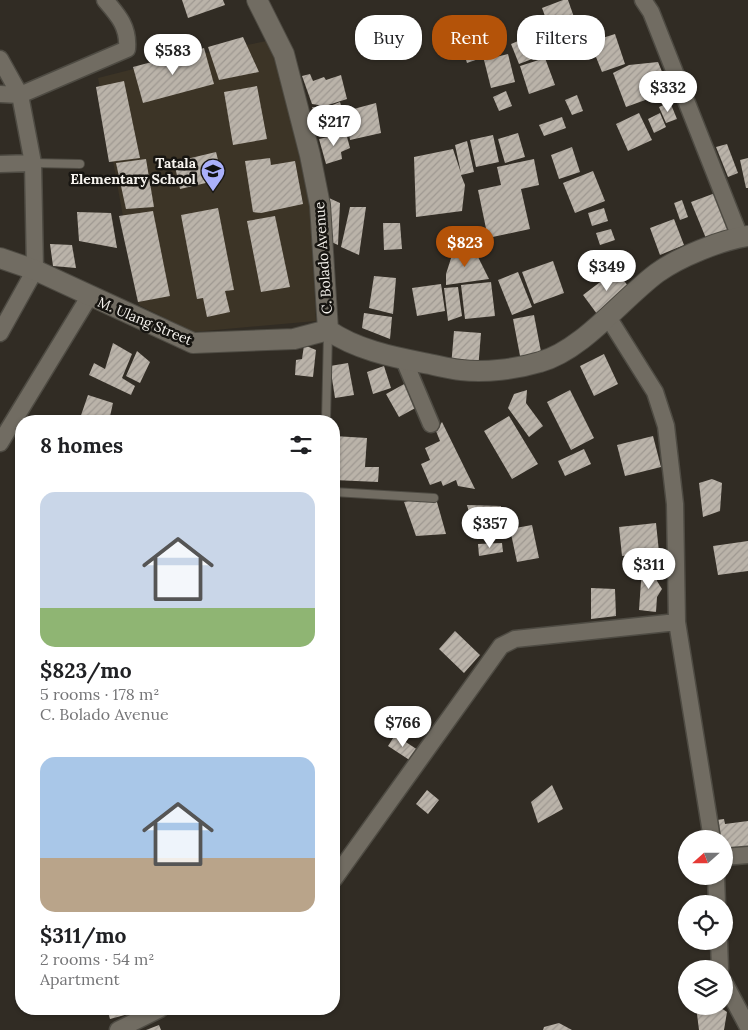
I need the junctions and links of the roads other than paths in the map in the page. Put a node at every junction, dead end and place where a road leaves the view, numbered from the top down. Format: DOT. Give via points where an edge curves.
graph roads {
  1 [pos="105,0"];
  2 [pos="257,0"];
  3 [pos="643,0"];
  4 [pos="0,59"];
  5 [pos="0,94"];
  6 [pos="20,95"];
  7 [pos="0,164"];
  8 [pos="33,164"];
  9 [pos="80,164"];
  10 [pos="744,237"];
  11 [pos="0,258"];
  12 [pos="35,270"];
  13 [pos="89,296"];
  14 [pos="608,317"];
  15 [pos="328,330"];
  16 [pos="0,334"];
  17 [pos="404,360"];
  18 [pos="17,415"];
  19 [pos="326,415"];
  20 [pos="15,418"];
  21 [pos="432,424"];
  22 [pos="0,443"];
  23 [pos="340,492"];
  24 [pos="434,498"];
  25 [pos="677,622"];
  26 [pos="711,830"];
  27 [pos="748,855"];
  28 [pos="733,856"];
  29 [pos="340,871"];
  30 [pos="733,1002"];
  31 [pos="136,1015"];
  32 [pos="748,1027"];
  33 [pos="118,1030"];
  1 -- 6 [label="street" via="121,19 128,37 127,49"];
  2 -- 15 [label="street, C. Bolado Avenue" via="284,54 310,155 320,205"];
  3 -- 10 [label="street" via="651,12"];
  4 -- 6 [label="street"];
  5 -- 6 [label="street"];
  6 -- 8 [label="street"];
  7 -- 8 [label="street"];
  8 -- 9 [label="lane"];
  8 -- 12 [label="street"];
  10 -- 14 [label="street, C. Bolado Avenue" via="688,256 658,273"];
  11 -- 12 [label="street, M. Ulang Street"];
  12 -- 13 [label="street, M. Ulang Street"];
  12 -- 16 [label="street"];
  13 -- 15 [label="street, M. Ulang Street" via="193,344 294,340"];
  13 -- 18 [label="street"];
  14 -- 17 [label="street, C. Bolado Avenue" via="566,350 541,362 462,371"];
  14 -- 25 [label="street" via="655,392 666,426 675,504"];
  15 -- 17 [label="street, C. Bolado Avenue" via="341,339"];
  15 -- 19 [label="lane"];
  17 -- 21 [label="street"];
  20 -- 22 [label="street"];
  23 -- 24 [label="lane"];
  25 -- 26 [label="street"];
  25 -- 29 [label="street" via="515,639 501,646"];
  27 -- 28 [label="street"];
  30 -- 32 [label="street"];
  31 -- 33 [label="street"];
}
